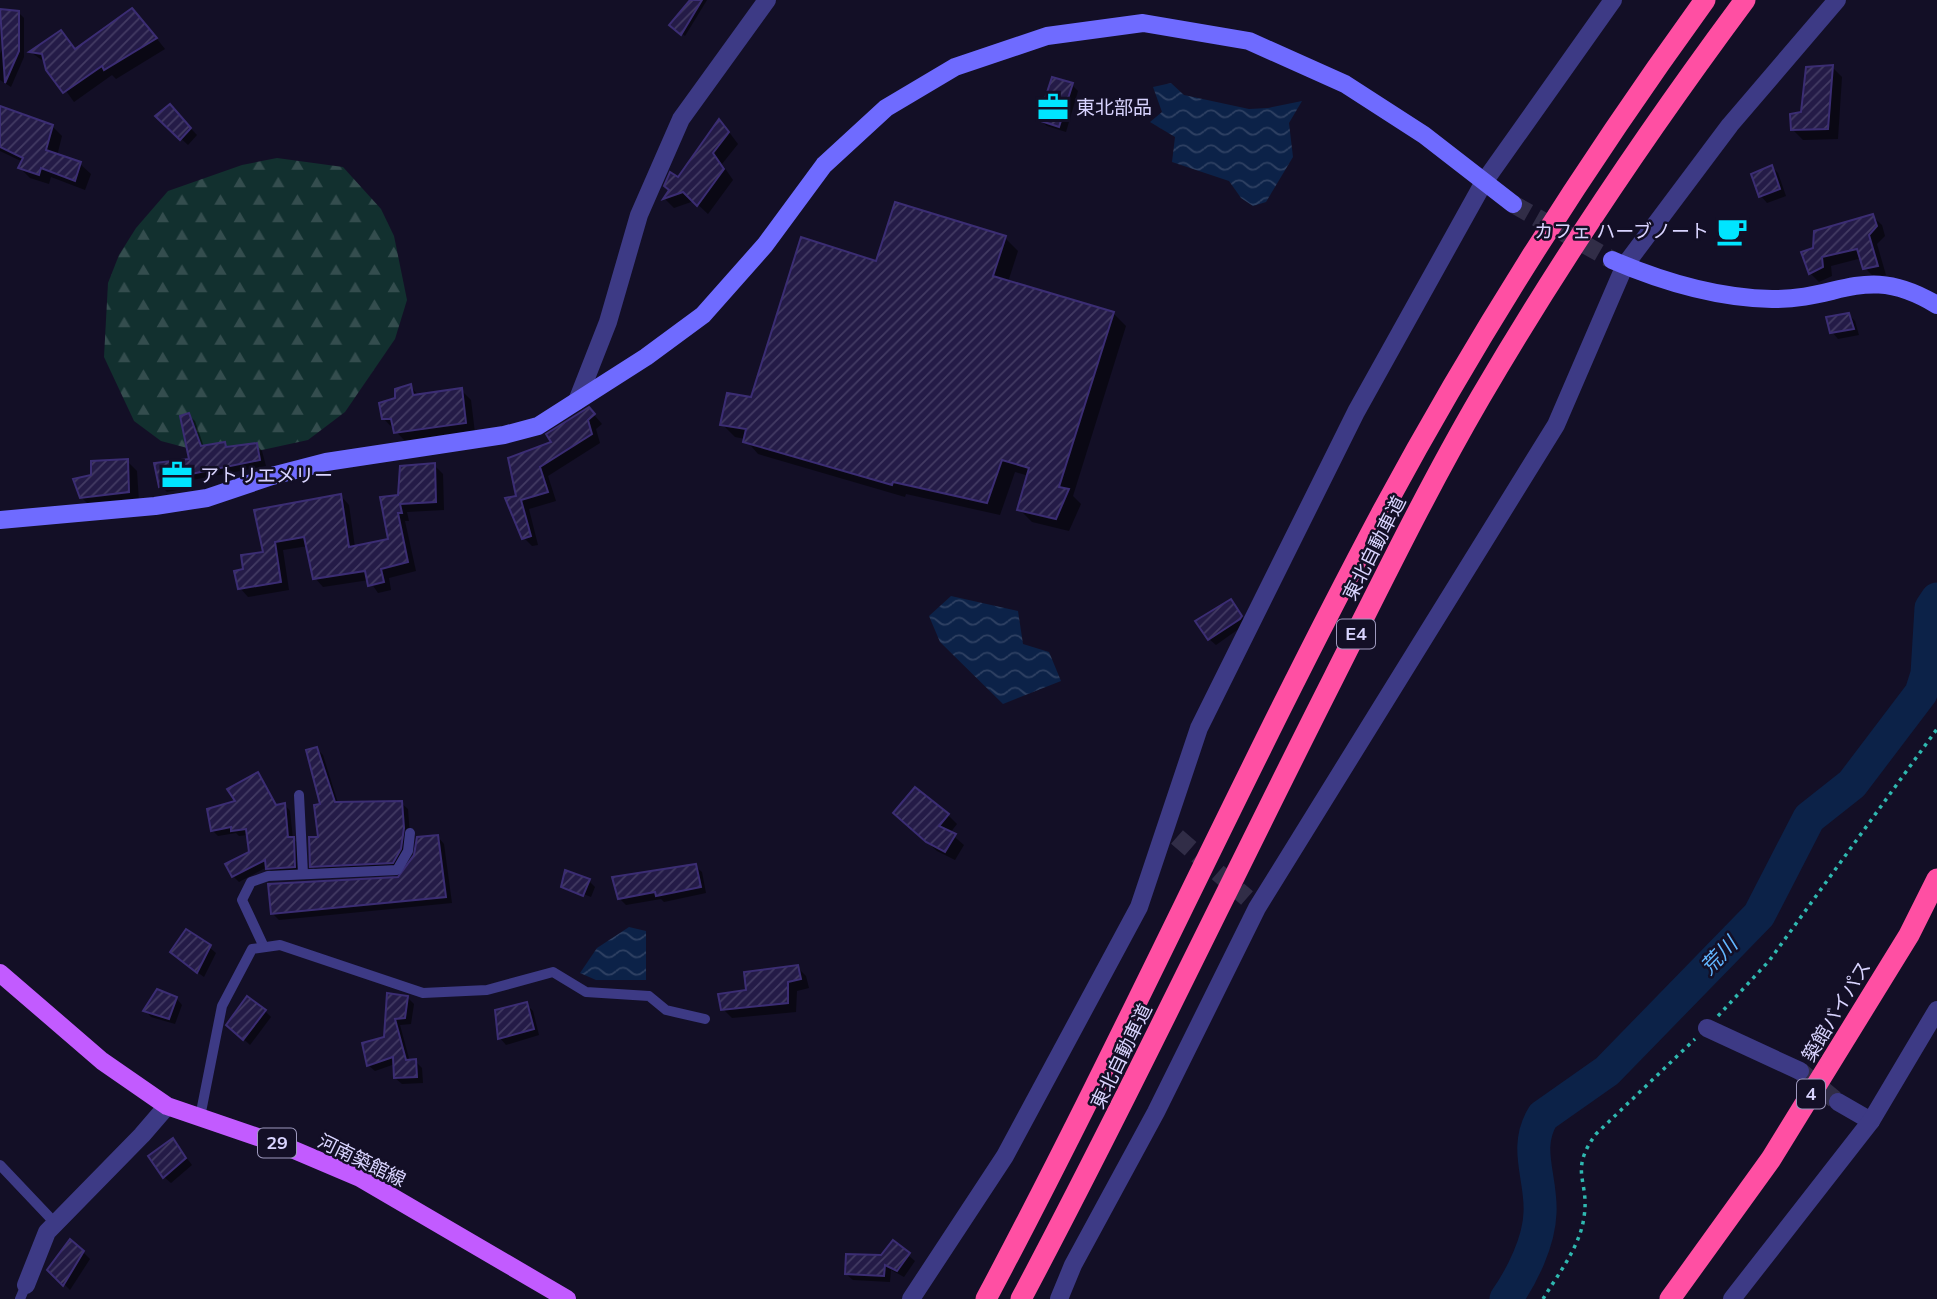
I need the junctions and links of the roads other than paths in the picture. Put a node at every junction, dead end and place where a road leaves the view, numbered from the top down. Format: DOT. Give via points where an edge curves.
graph roads {
  1 [pos="766,0"];
  2 [pos="1613,0"];
  3 [pos="1705,0"];
  4 [pos="1745,0"];
  5 [pos="1837,0"];
  6 [pos="1484,182"];
  7 [pos="1513,204"];
  8 [pos="1619,262"];
  9 [pos="1937,305"];
  10 [pos="577,401"];
  11 [pos="0,520"];
  12 [pos="299,795"];
  13 [pos="410,833"];
  14 [pos="303,874"];
  15 [pos="1937,879"];
  16 [pos="264,947"];
  17 [pos="0,973"];
  18 [pos="1937,1010"];
  19 [pos="705,1019"];
  20 [pos="1707,1028"];
  21 [pos="1800,1071"];
  22 [pos="1838,1102"];
  23 [pos="167,1106"];
  24 [pos="200,1117"];
  25 [pos="1871,1121"];
  26 [pos="0,1165"];
  27 [pos="55,1223"];
  28 [pos="23,1292"];
  29 [pos="567,1299"];
  30 [pos="911,1299"];
  31 [pos="986,1299"];
  32 [pos="1021,1299"];
  33 [pos="1059,1299"];
  34 [pos="1670,1299"];
  35 [pos="1732,1299"];
  1 -- 10 [label="street" via="681,119 639,215 608,322"];
  2 -- 6 [label="street"];
  3 -- 31 [label="highway, 東北自動車道 / E4" via="1543,237 1382,512"];
  4 -- 32 [label="highway, 東北自動車道 / E4" via="1679,89 1479,399 1404,537 1090,1171"];
  5 -- 8 [label="street"];
  6 -- 7 [label="street"];
  6 -- 10 [label="street" via="1345,84 1249,41 1143,23 1046,37 955,67 886,108 824,165 765,245 703,315"];
  6 -- 30 [label="street" via="1356,412 1199,728 1171,834 1139,907 1012,1144"];
  8 -- 9 [label="street" via="1713,294 1773,299 1810,296 1848,285 1887,284"];
  8 -- 33 [label="street" via="1556,425 1252,903 1156,1112"];
  10 -- 11 [label="street" via="538,426 327,462 206,498"];
  12 -- 14 [label="lane"];
  13 -- 14 [label="lane" via="408,851 397,870"];
  14 -- 16 [label="lane" via="251,882 242,900"];
  15 -- 34 [label="highway, 築館バイパス / 4" via="1909,935 1771,1159"];
  16 -- 19 [label="lane" via="280,944 423,993 487,990 553,972 586,992 649,996 666,1010"];
  16 -- 24 [label="lane" via="252,949 222,1006"];
  17 -- 23 [label="main road, 河南築館線 / 29" via="102,1061"];
  18 -- 25 [label="street"];
  20 -- 21 [label="street"];
  22 -- 25 [label="street"];
  23 -- 24 [label="main road, 河南築館線 / 29"];
  23 -- 27 [label="street"];
  24 -- 29 [label="main road, 河南築館線 / 29" via="360,1178"];
  25 -- 35 [label="street"];
  26 -- 27 [label="lane"];
  27 -- 28 [label="street"];
}
